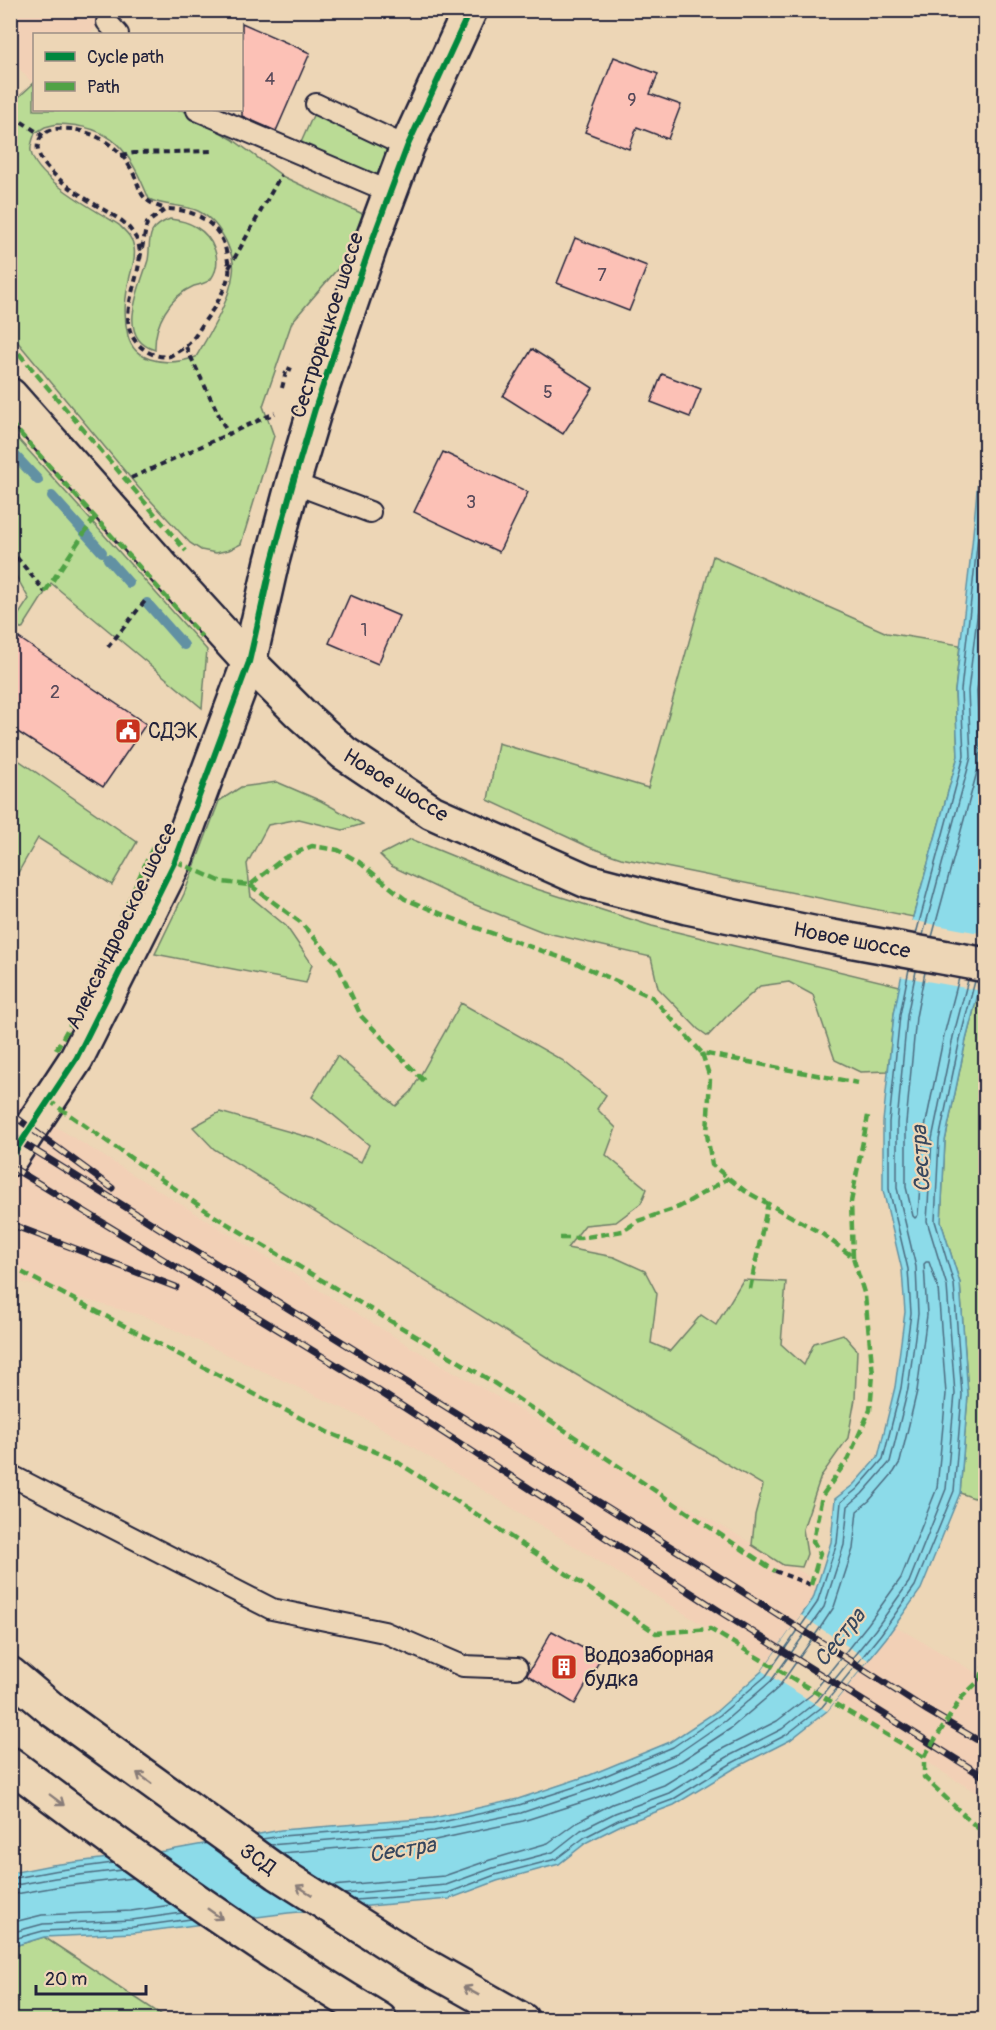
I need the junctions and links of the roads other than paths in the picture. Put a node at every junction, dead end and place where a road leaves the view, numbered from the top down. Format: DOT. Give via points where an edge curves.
graph roads {
  1 [pos="470,10"];
  2 [pos="316,104"];
  3 [pos="199,111"];
  4 [pos="407,147"];
  5 [pos="390,192"];
  6 [pos="10,395"];
  7 [pos="293,483"];
  8 [pos="370,512"];
  9 [pos="249,662"];
  10 [pos="986,965"];
  11 [pos="10,1159"];
  12 [pos="10,1475"];
  13 [pos="517,1668"];
  14 [pos="10,1674"];
  15 [pos="10,1764"];
  16 [pos="380,2019"];
  17 [pos="522,2019"];
  1 -- 4 [label="main road, Сестрорецкое шоссе"];
  2 -- 4 [label="lane"];
  3 -- 5 [label="lane"];
  4 -- 5 [label="main road, Сестрорецкое шоссе"];
  5 -- 7 [label="main road, Сестрорецкое шоссе"];
  6 -- 9 [label="main road, Новое шоссе"];
  7 -- 8 [label="lane"];
  7 -- 9 [label="main road, Сестрорецкое шоссе"];
  9 -- 10 [label="main road, Новое шоссе" via="344,753 432,812 587,881 687,907"];
  9 -- 11 [label="main road, Александровское шоссе" via="175,861 76,1059"];
  12 -- 13 [label="lane" via="272,1609 384,1632 463,1666"];
  17 -- 14 [label="main road, ЗСД, one-way" via="410,1957 278,1874 54,1712"];
  15 -- 16 [label="main road, one-way" via="106,1838 230,1924"];
}
